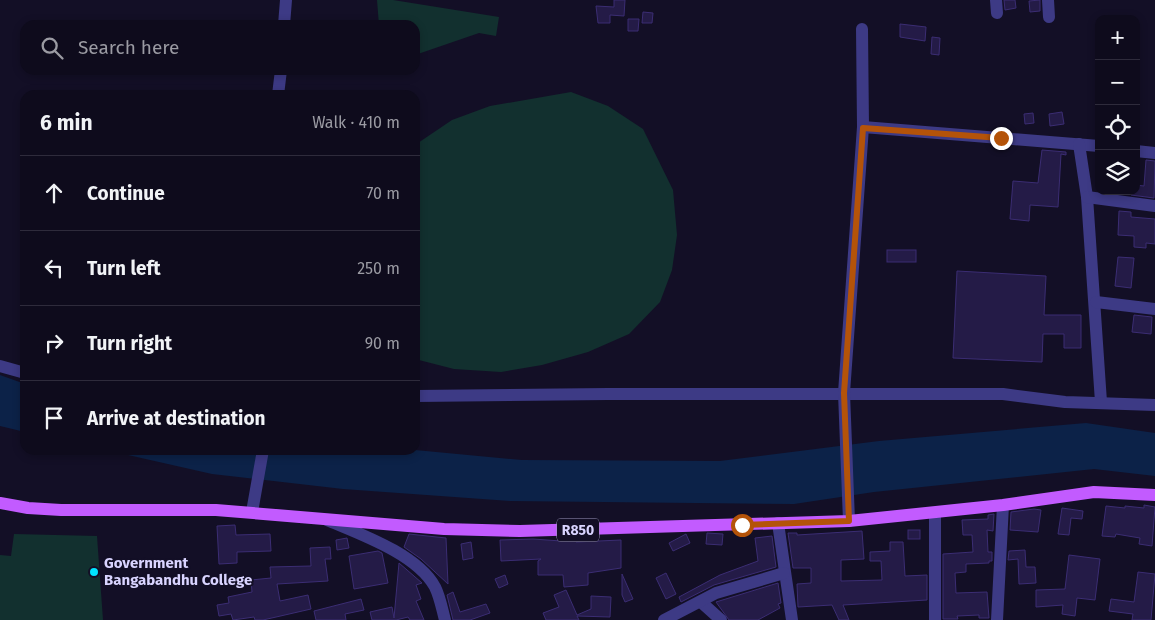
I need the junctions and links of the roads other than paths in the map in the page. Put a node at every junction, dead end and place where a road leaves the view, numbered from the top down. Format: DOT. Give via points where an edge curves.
graph roads {
  1 [pos="286,0"];
  2 [pos="996,0"];
  3 [pos="1048,0"];
  4 [pos="997,13"];
  5 [pos="1049,17"];
  6 [pos="284,20"];
  7 [pos="862,29"];
  8 [pos="280,75"];
  9 [pos="279,90"];
  10 [pos="863,128"];
  11 [pos="1080,144"];
  12 [pos="1095,146"];
  13 [pos="1140,151"];
  14 [pos="1155,153"];
  15 [pos="1087,197"];
  16 [pos="1155,206"];
  17 [pos="1096,302"];
  18 [pos="1155,309"];
  19 [pos="0,366"];
  20 [pos="20,372"];
  21 [pos="844,393"];
  22 [pos="420,396"];
  23 [pos="1101,402"];
  24 [pos="1155,405"];
  25 [pos="262,455"];
  26 [pos="1155,495"];
  27 [pos="0,503"];
  28 [pos="1003,505"];
  29 [pos="252,512"];
  30 [pos="935,513"];
  31 [pos="324,519"];
  32 [pos="849,521"];
  33 [pos="778,524"];
  34 [pos="784,573"];
  35 [pos="701,602"];
  36 [pos="445,620"];
  37 [pos="664,620"];
  38 [pos="721,620"];
  39 [pos="792,620"];
  40 [pos="935,620"];
  41 [pos="997,620"];
  1 -- 6 [label="street"];
  2 -- 4 [label="street"];
  3 -- 5 [label="street"];
  7 -- 10 [label="street"];
  8 -- 9 [label="street"];
  10 -- 11 [label="street"];
  10 -- 21 [label="street"];
  11 -- 12 [label="street"];
  11 -- 15 [label="street"];
  13 -- 14 [label="street"];
  15 -- 16 [label="street"];
  15 -- 17 [label="street"];
  17 -- 18 [label="street"];
  17 -- 23 [label="street"];
  19 -- 20 [label="street"];
  21 -- 22 [label="street"];
  21 -- 23 [label="street" via="1003,394 1065,402"];
  21 -- 32 [label="street"];
  23 -- 24 [label="street"];
  25 -- 29 [label="street"];
  26 -- 28 [label="main road, R850" via="1094,492"];
  27 -- 29 [label="main road, R850" via="61,510"];
  28 -- 30 [label="main road, R850"];
  28 -- 41 [label="street"];
  29 -- 31 [label="main road, R850"];
  30 -- 32 [label="main road, R850"];
  30 -- 40 [label="street"];
  31 -- 33 [label="main road, R850" via="444,529 520,530"];
  31 -- 36 [label="street" via="389,549 423,572 438,593"];
  32 -- 33 [label="main road, R850"];
  33 -- 34 [label="street"];
  34 -- 35 [label="street" via="716,593"];
  34 -- 39 [label="street"];
  35 -- 37 [label="street"];
  35 -- 38 [label="street"];
}
